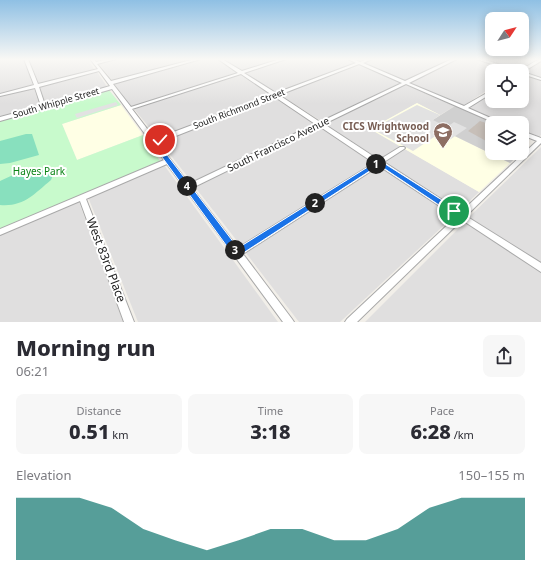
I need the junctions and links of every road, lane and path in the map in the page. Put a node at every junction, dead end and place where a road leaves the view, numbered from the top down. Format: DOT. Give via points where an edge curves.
graph roads {
  1 [pos="32,74"];
  2 [pos="84,74"];
  3 [pos="103,74"];
  4 [pos="148,74"];
  5 [pos="238,74"];
  6 [pos="243,74"];
  7 [pos="330,74"];
  8 [pos="384,74"];
  9 [pos="424,74"];
  10 [pos="529,75"];
  11 [pos="541,79"];
  12 [pos="405,83"];
  13 [pos="111,85"];
  14 [pos="36,86"];
  15 [pos="0,95"];
  16 [pos="276,95"];
  17 [pos="485,95"];
  18 [pos="44,107"];
  19 [pos="465,108"];
  20 [pos="129,109"];
  21 [pos="485,117"];
  22 [pos="0,119"];
  23 [pos="320,124"];
  24 [pos="529,136"];
  25 [pos="541,141"];
  26 [pos="154,142"];
  27 [pos="402,148"];
  28 [pos="168,161"];
  29 [pos="379,162"];
  30 [pos="188,187"];
  31 [pos="82,198"];
  32 [pos="462,216"];
  33 [pos="0,232"];
  34 [pos="237,253"];
  35 [pos="541,268"];
  36 [pos="129,322"];
  37 [pos="289,322"];
  38 [pos="350,322"];
  1 -- 14 [label="street"];
  2 -- 14 [label="street"];
  3 -- 13 [label="street"];
  4 -- 13 [label="street, South Whipple Street"];
  5 -- 20 [label="street"];
  6 -- 16 [label="street"];
  7 -- 16 [label="street, South Richmond Street"];
  8 -- 12 [label="street"];
  9 -- 12 [label="street, South Francisco Avenue"];
  10 -- 11 [label="street"];
  12 -- 19 [label="street"];
  12 -- 23 [label="street, South Francisco Avenue"];
  13 -- 18 [label="street, South Whipple Street"];
  13 -- 20 [label="street"];
  14 -- 15 [label="street"];
  14 -- 18 [label="street"];
  16 -- 23 [label="street"];
  16 -- 26 [label="street, South Richmond Street"];
  17 -- 19 [label="street"];
  18 -- 22 [label="street, South Whipple Street"];
  19 -- 21 [label="street"];
  20 -- 26 [label="street"];
  23 -- 29 [label="street"];
  23 -- 30 [label="street, South Francisco Avenue"];
  24 -- 25 [label="street"];
  25 -- 32 [label="street"];
  26 -- 28 [label="street"];
  27 -- 29 [label="street"];
  28 -- 30 [label="street"];
  28 -- 31 [label="street"];
  29 -- 32 [label="street"];
  29 -- 34 [label="street"];
  30 -- 34 [label="street"];
  31 -- 33 [label="street"];
  31 -- 36 [label="street, West 83rd Place"];
  32 -- 35 [label="street"];
  32 -- 38 [label="street"];
  34 -- 37 [label="street"];
}
